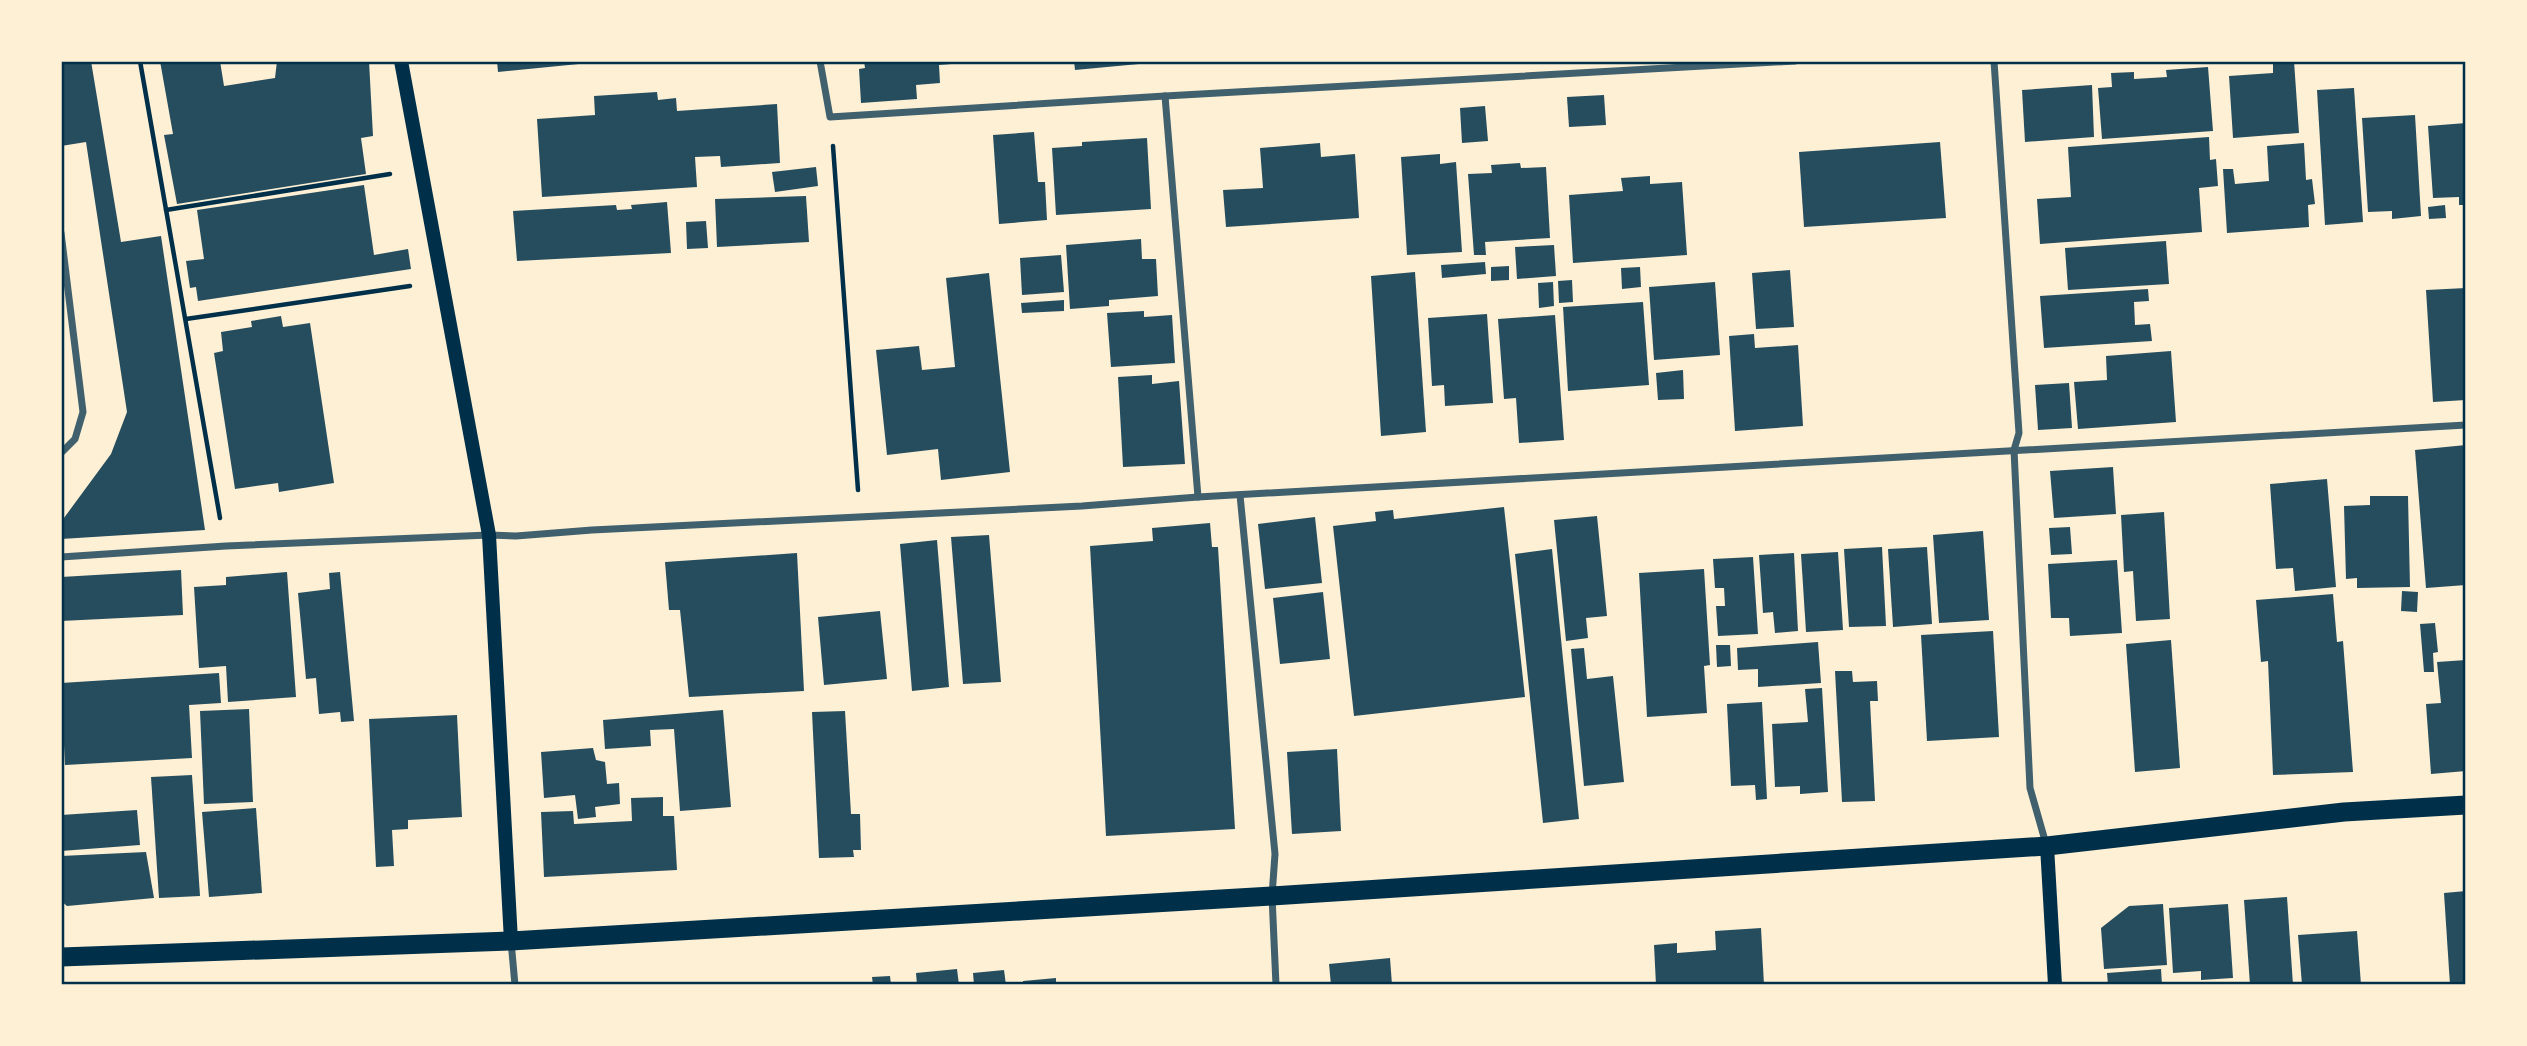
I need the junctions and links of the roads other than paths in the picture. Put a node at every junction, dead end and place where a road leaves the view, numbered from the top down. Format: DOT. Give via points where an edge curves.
graph roads {
  1 [pos="401,61"];
  2 [pos="820,61"];
  3 [pos="1795,61"];
  4 [pos="1994,61"];
  5 [pos="1165,96"];
  6 [pos="61,233"];
  7 [pos="2466,425"];
  8 [pos="2014,450"];
  9 [pos="61,453"];
  10 [pos="1240,495"];
  11 [pos="1198,497"];
  12 [pos="489,535"];
  13 [pos="61,557"];
  14 [pos="2466,805"];
  15 [pos="2047,846"];
  16 [pos="1272,895"];
  17 [pos="511,940"];
  18 [pos="61,957"];
  19 [pos="514,985"];
  20 [pos="1276,985"];
  21 [pos="2055,985"];
  1 -- 12 [label="main road"];
  2 -- 5 [label="street" via="830,117"];
  3 -- 5 [label="street"];
  4 -- 8 [label="street" via="2018,433"];
  5 -- 11 [label="street"];
  6 -- 9 [label="street" via="83,412 75,439"];
  7 -- 8 [label="street"];
  8 -- 10 [label="street"];
  8 -- 15 [label="street" via="2030,788"];
  10 -- 11 [label="street"];
  10 -- 16 [label="street" via="1275,853"];
  11 -- 12 [label="street"];
  12 -- 13 [label="street"];
  12 -- 17 [label="main road"];
  14 -- 15 [label="highway" via="2344,812"];
  15 -- 16 [label="highway"];
  15 -- 21 [label="main road"];
  16 -- 17 [label="highway"];
  16 -- 20 [label="street"];
  17 -- 18 [label="highway"];
  17 -- 19 [label="street"];
}
